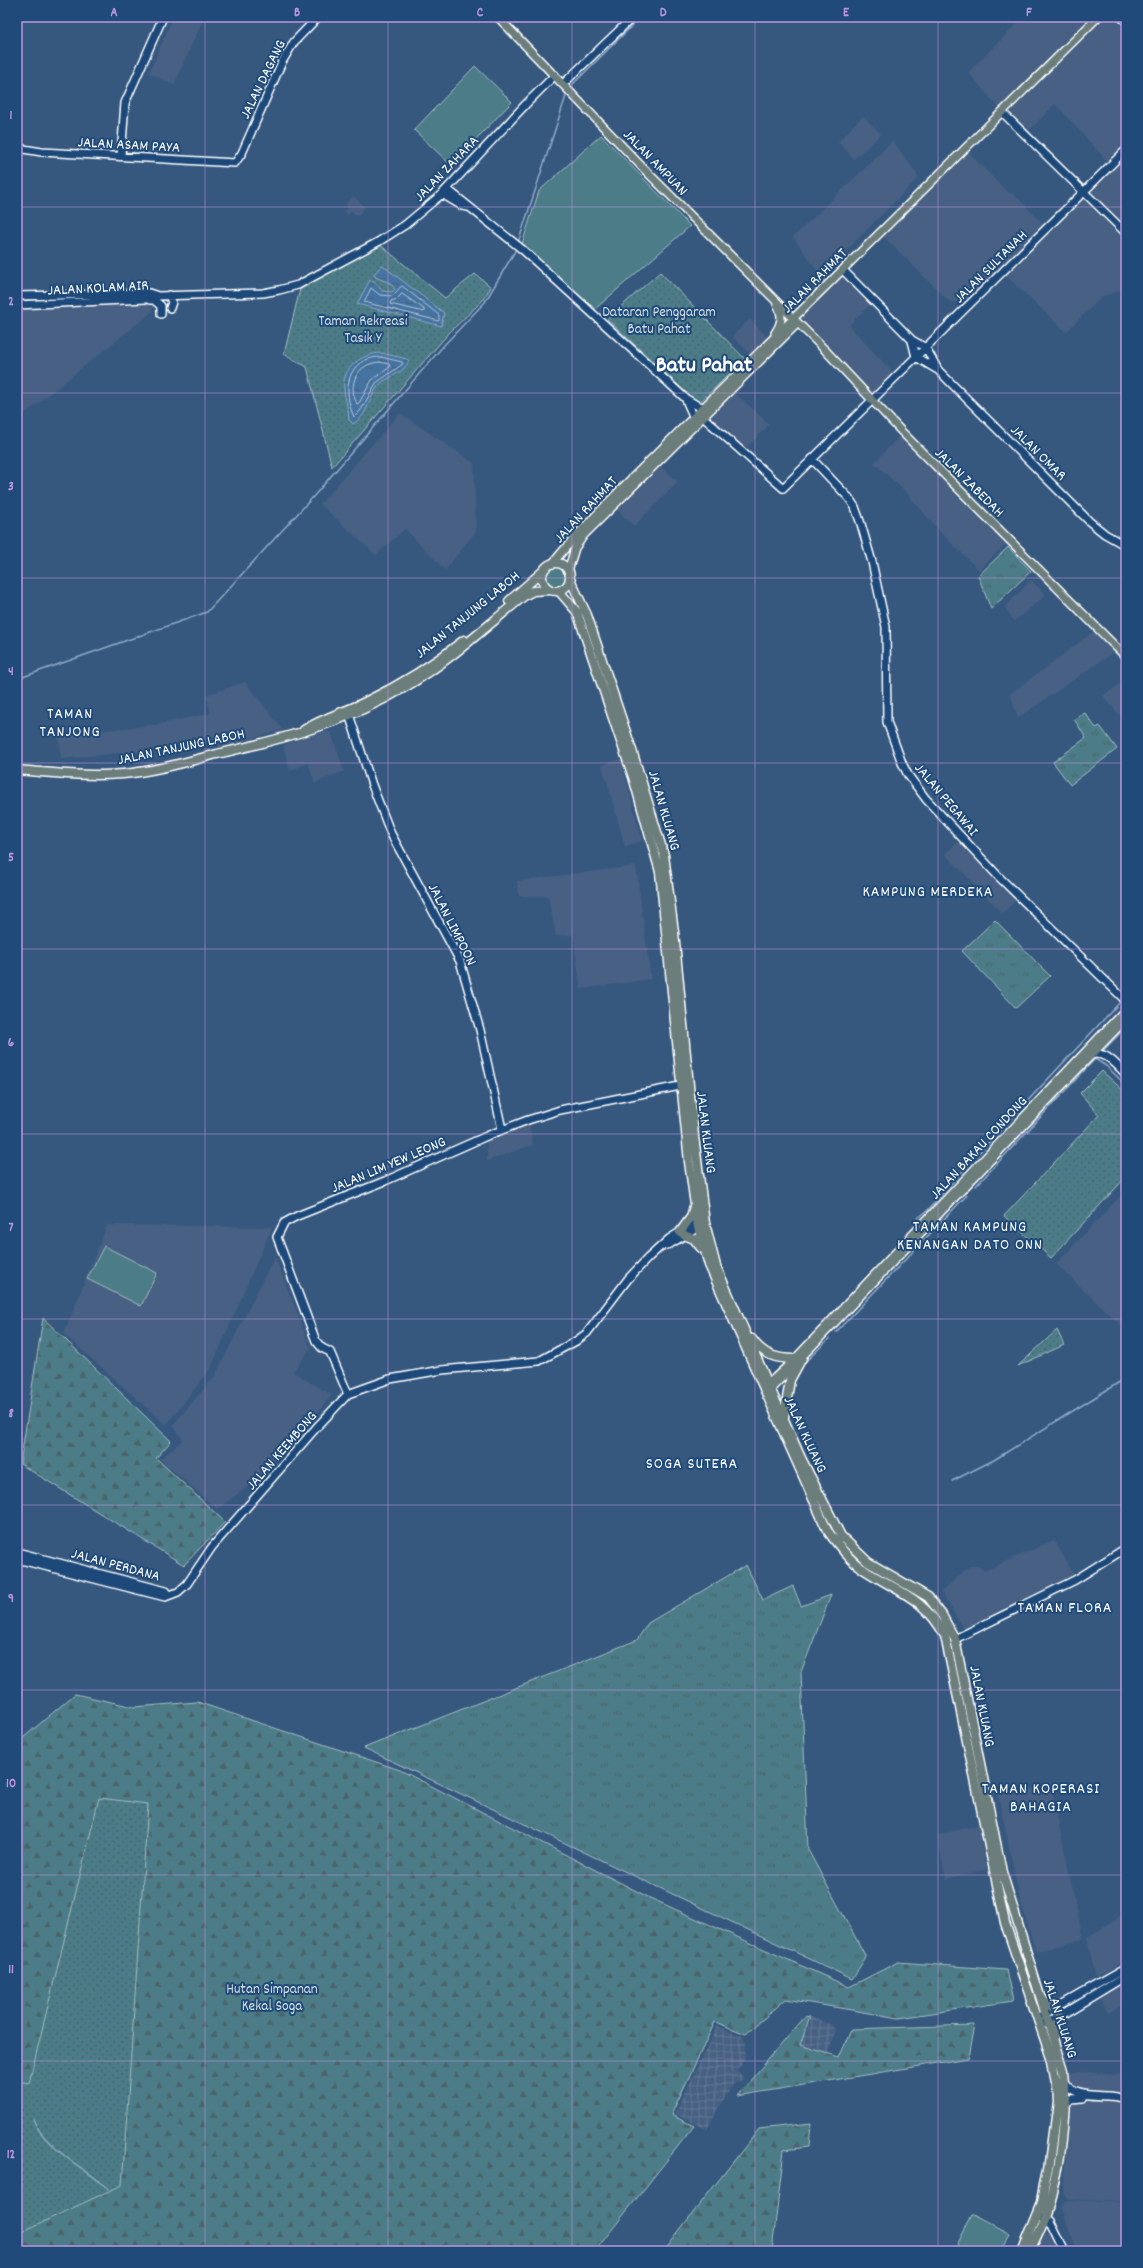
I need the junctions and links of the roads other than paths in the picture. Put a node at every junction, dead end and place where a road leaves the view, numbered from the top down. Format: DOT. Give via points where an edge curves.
graph roads {
  1 [pos="163,17"];
  2 [pos="318,17"];
  3 [pos="498,17"];
  4 [pos="634,17"];
  5 [pos="1098,17"];
  6 [pos="1121,17"];
  7 [pos="1126,21"];
  8 [pos="555,75"];
  9 [pos="563,84"];
  10 [pos="1002,112"];
  11 [pos="17,148"];
  12 [pos="1126,150"];
  13 [pos="121,156"];
  14 [pos="239,159"];
  15 [pos="1085,191"];
  16 [pos="445,192"];
  17 [pos="1126,233"];
  18 [pos="843,270"];
  19 [pos="169,295"];
  20 [pos="17,296"];
  21 [pos="158,296"];
  22 [pos="146,299"];
  23 [pos="775,299"];
  24 [pos="17,305"];
  25 [pos="170,308"];
  26 [pos="161,314"];
  27 [pos="796,321"];
  28 [pos="912,340"];
  29 [pos="768,343"];
  30 [pos="926,348"];
  31 [pos="916,357"];
  32 [pos="938,370"];
  33 [pos="685,398"];
  34 [pos="872,400"];
  35 [pos="705,407"];
  36 [pos="703,417"];
  37 [pos="694,418"];
  38 [pos="812,459"];
  39 [pos="1126,546"];
  40 [pos="552,564"];
  41 [pos="543,571"];
  42 [pos="569,575"];
  43 [pos="550,590"];
  44 [pos="559,591"];
  45 [pos="1126,658"];
  46 [pos="348,713"];
  47 [pos="623,722"];
  48 [pos="624,751"];
  49 [pos="17,770"];
  50 [pos="1124,998"];
  51 [pos="1126,1009"];
  52 [pos="1123,1018"];
  53 [pos="1094,1054"];
  54 [pos="1126,1074"];
  55 [pos="684,1085"];
  56 [pos="502,1129"];
  57 [pos="695,1199"];
  58 [pos="701,1222"];
  59 [pos="682,1234"];
  60 [pos="709,1265"];
  61 [pos="744,1329"];
  62 [pos="798,1358"];
  63 [pos="767,1389"];
  64 [pos="348,1394"];
  65 [pos="784,1419"];
  66 [pos="1126,1548"];
  67 [pos="17,1552"];
  68 [pos="17,1559"];
  69 [pos="170,1595"];
  70 [pos="955,1638"];
  71 [pos="1126,1968"];
  72 [pos="1126,1976"];
  73 [pos="1039,1996"];
  74 [pos="1058,2012"];
  75 [pos="1043,2020"];
  76 [pos="1055,2042"];
  77 [pos="1064,2080"];
  78 [pos="1125,2099"];
  79 [pos="1064,2104"];
  80 [pos="1042,2215"];
  81 [pos="1022,2251"];
  82 [pos="1030,2251"];
  83 [pos="1064,2251"];
  1 -- 13 [label="street" via="125,103"];
  2 -- 14 [label="street, JALAN DAGANG" via="294,42 282,62"];
  3 -- 8 [label="main road, JALAN AMPUAN"];
  4 -- 9 [label="street"];
  5 -- 10 [label="main road, JALAN RAHMAT"];
  6 -- 7 [label="street"];
  8 -- 9 [label="main road, JALAN AMPUAN"];
  8 -- 16 [label="street, JALAN ZAHARA" via="520,109"];
  9 -- 23 [label="main road, JALAN AMPUAN"];
  10 -- 15 [label="street"];
  10 -- 18 [label="main road, JALAN RAHMAT"];
  11 -- 13 [label="street, JALAN ASAM PAYA" via="42,152"];
  12 -- 15 [label="street, JALAN SULTANAH"];
  13 -- 14 [label="street, JALAN ASAM PAYA" via="232,163"];
  15 -- 17 [label="street"];
  15 -- 30 [label="street, JALAN SULTANAH"];
  16 -- 19 [label="street, JALAN ZAHARA" via="400,228 298,285 263,293"];
  16 -- 33 [label="street" via="523,250"];
  18 -- 27 [label="main road, JALAN RAHMAT"];
  18 -- 28 [label="street"];
  19 -- 21 [label="street, JALAN ZAHARA"];
  19 -- 25 [label="street" via="172,302"];
  20 -- 21 [label="street, JALAN KOLAM AIR" via="149,293"];
  21 -- 22 [label="street, JALAN KOLAM AIR"];
  22 -- 24 [label="street, JALAN KOLAM AIR"];
  22 -- 26 [label="street" via="161,306"];
  23 -- 27 [label="main road, JALAN AMPUAN"];
  23 -- 29 [label="main road" via="782,320"];
  27 -- 29 [label="main road, JALAN RAHMAT"];
  27 -- 34 [label="main road, JALAN ZABEDAH"];
  27 -- 36 [label="main road, JALAN RAHMAT"];
  28 -- 30 [label="street"];
  28 -- 31 [label="street"];
  29 -- 35 [label="main road, JALAN RAHMAT"];
  30 -- 31 [label="street, JALAN SULTANAH"];
  30 -- 32 [label="street, JALAN OMAR"];
  31 -- 32 [label="street, JALAN OMAR"];
  31 -- 34 [label="street, JALAN SULTANAH"];
  32 -- 39 [label="street, JALAN OMAR" via="1090,522"];
  33 -- 35 [label="street"];
  33 -- 37 [label="street"];
  34 -- 38 [label="street"];
  34 -- 45 [label="main road, JALAN ZABEDAH"];
  35 -- 37 [label="main road, JALAN RAHMAT"];
  36 -- 38 [label="street" via="783,488"];
  36 -- 42 [label="main road, JALAN RAHMAT" via="577,543"];
  37 -- 40 [label="main road, JALAN RAHMAT" via="574,538"];
  38 -- 50 [label="street, JALAN PEGAWAI" via="849,498 855,506 861,524 886,628 887,722 908,775 926,799 999,877"];
  40 -- 41 [label="highway"];
  40 -- 42 [label="highway" via="563,565"];
  41 -- 43 [label="highway" via="542,580"];
  41 -- 46 [label="highway, JALAN TANJUNG LABOH" via="444,655 410,678"];
  42 -- 44 [label="highway" via="566,587"];
  42 -- 47 [label="highway, JALAN KLUANG" via="587,615"];
  43 -- 44 [label="highway"];
  43 -- 46 [label="highway, JALAN TANJUNG LABOH" via="524,596 447,660 398,692"];
  44 -- 48 [label="highway, JALAN KLUANG" via="577,612"];
  46 -- 49 [label="highway, JALAN TANJUNG LABOH" via="315,730 132,773 90,774"];
  46 -- 56 [label="street, JALAN LIMPOON" via="391,834 460,962 480,1030"];
  47 -- 48 [label="highway" via="627,746"];
  47 -- 55 [label="highway, JALAN KLUANG" via="658,832 667,875"];
  48 -- 55 [label="highway, JALAN KLUANG" via="660,872"];
  50 -- 52 [label="street"];
  51 -- 52 [label="main road, JALAN BAKAU CONDONG"];
  52 -- 53 [label="main road, JALAN BAKAU CONDONG"];
  52 -- 62 [label="main road, JALAN BAKAU CONDONG"];
  53 -- 54 [label="street" via="1107,1057"];
  53 -- 62 [label="main road, JALAN BAKAU CONDONG"];
  55 -- 56 [label="street, JALAN LIM YEW LEONG" via="560,1110"];
  55 -- 57 [label="highway, JALAN KLUANG"];
  55 -- 58 [label="highway, JALAN KLUANG"];
  56 -- 64 [label="street, JALAN LIM YEW LEONG" via="385,1181 297,1216 284,1223 280,1229 277,1237 316,1341 330,1352"];
  57 -- 58 [label="highway, JALAN KLUANG"];
  57 -- 59 [label="highway" via="691,1217"];
  58 -- 59 [label="street, JALAN KEEMBONG"];
  58 -- 60 [label="highway, JALAN KLUANG"];
  58 -- 61 [label="highway, JALAN KLUANG" via="716,1266"];
  59 -- 60 [label="highway" via="697,1241"];
  59 -- 64 [label="street, JALAN KEEMBONG" via="670,1244 662,1246 628,1279 587,1333 539,1361 442,1370 390,1379"];
  60 -- 63 [label="highway, JALAN KLUANG"];
  61 -- 62 [label="highway" via="756,1345 767,1354 784,1359"];
  61 -- 63 [label="highway, JALAN KLUANG"];
  62 -- 63 [label="main road, JALAN BAKAU CONDONG"];
  62 -- 65 [label="highway" via="790,1380"];
  63 -- 65 [label="highway, JALAN KLUANG"];
  63 -- 75 [label="highway, JALAN KLUANG" via="822,1520 836,1544 859,1566 922,1605 945,1636 1005,1923"];
  64 -- 69 [label="street, JALAN KEEMBONG" via="212,1547 187,1584"];
  65 -- 70 [label="highway, JALAN KLUANG" via="807,1471 841,1536 868,1562 928,1597"];
  66 -- 70 [label="street" via="1075,1580"];
  67 -- 69 [label="street, JALAN PERDANA" via="166,1591"];
  68 -- 69 [label="street, JALAN PERDANA" via="159,1596"];
  70 -- 73 [label="highway, JALAN KLUANG" via="1002,1872"];
  71 -- 74 [label="street"];
  72 -- 74 [label="street"];
  73 -- 74 [label="highway"];
  73 -- 75 [label="highway, JALAN KLUANG"];
  74 -- 75 [label="street"];
  74 -- 76 [label="highway" via="1054,2028"];
  75 -- 76 [label="highway, JALAN KLUANG"];
  75 -- 80 [label="highway, JALAN KLUANG" via="1055,2071 1057,2092"];
  76 -- 77 [label="highway, JALAN KLUANG"];
  77 -- 78 [label="street" via="1069,2090 1077,2093"];
  77 -- 79 [label="highway, JALAN KLUANG"];
  78 -- 79 [label="street" via="1074,2098"];
  79 -- 80 [label="highway, JALAN KLUANG" via="1053,2186"];
  80 -- 81 [label="highway, JALAN KLUANG"];
  80 -- 82 [label="highway, JALAN KLUANG"];
  80 -- 83 [label="street"];
}
